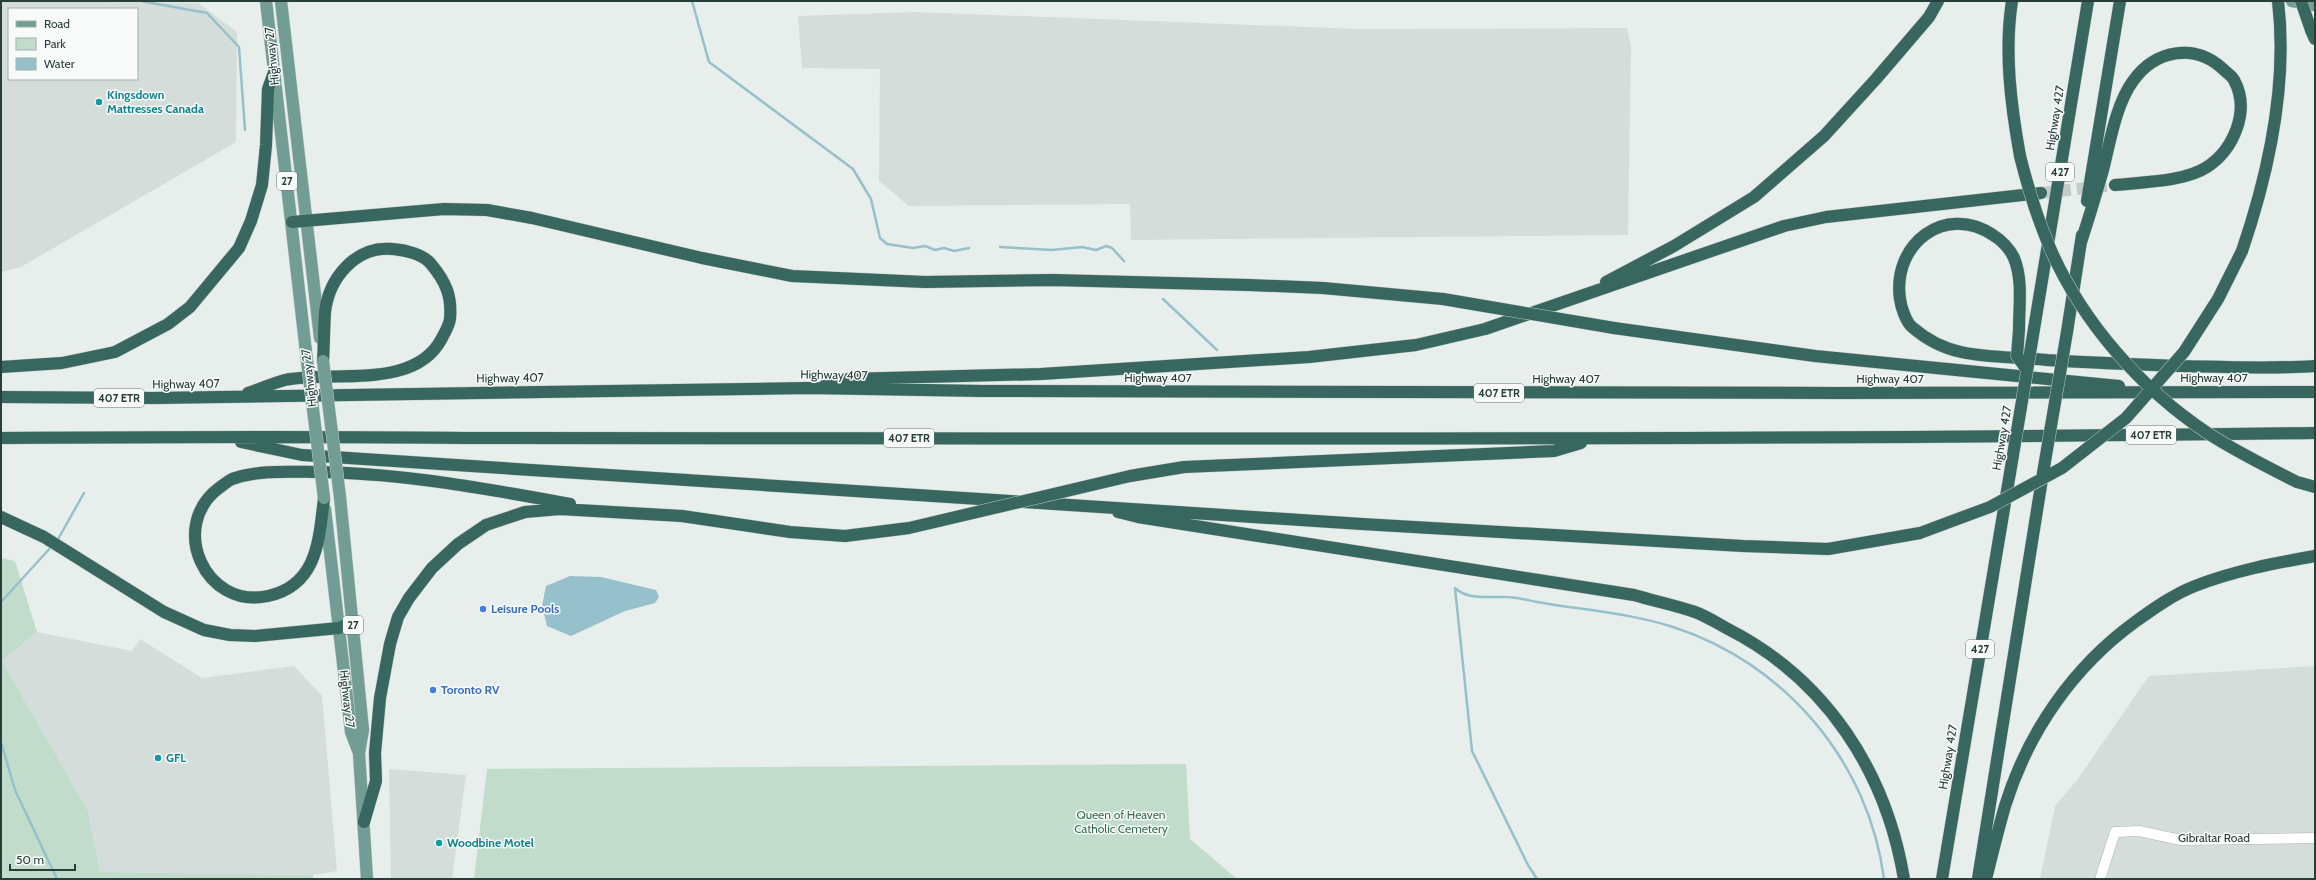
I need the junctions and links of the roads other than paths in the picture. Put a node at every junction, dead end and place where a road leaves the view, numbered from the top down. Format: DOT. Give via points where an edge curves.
graph roads {
  1 [pos="266,1"];
  2 [pos="281,1"];
  3 [pos="1938,1"];
  4 [pos="2012,1"];
  5 [pos="2088,1"];
  6 [pos="2120,1"];
  7 [pos="2278,1"];
  8 [pos="2292,1"];
  9 [pos="2301,1"];
  10 [pos="2315,5"];
  11 [pos="2313,35"];
  12 [pos="274,75"];
  13 [pos="2115,185"];
  14 [pos="2041,193"];
  15 [pos="306,221"];
  16 [pos="292,222"];
  17 [pos="2081,242"];
  18 [pos="1585,296"];
  19 [pos="323,361"];
  20 [pos="2315,366"];
  21 [pos="1,367"];
  22 [pos="2027,370"];
  23 [pos="808,388"];
  24 [pos="2190,392"];
  25 [pos="2315,392"];
  26 [pos="1,397"];
  27 [pos="238,397"];
  28 [pos="2315,433"];
  29 [pos="1,438"];
  30 [pos="223,438"];
  31 [pos="1596,439"];
  32 [pos="2315,487"];
  33 [pos="324,498"];
  34 [pos="1092,505"];
  35 [pos="607,510"];
  36 [pos="1,517"];
  37 [pos="2315,556"];
  38 [pos="353,622"];
  39 [pos="339,628"];
  40 [pos="359,753"];
  41 [pos="364,822"];
  42 [pos="2315,838"];
  43 [pos="367,879"];
  44 [pos="1904,879"];
  45 [pos="1942,879"];
  46 [pos="1978,879"];
  47 [pos="1986,879"];
  48 [pos="2100,879"];
  1 -- 12 [label="main road, Highway 27 / 27"];
  2 -- 15 [label="main road, Highway 27 / 27"];
  3 -- 18 [label="highway" via="1928,17 1876,79 1824,136 1754,197"];
  4 -- 32 [label="highway, bridge" via="2010,103 2020,156 2033,204 2051,249 2074,293 2124,360 2170,404 2209,434 2251,459 2297,482"];
  5 -- 22 [label="highway, Highway 427 / 427, bridge"];
  6 -- 17 [label="highway, 427"];
  7 -- 34 [label="highway, bridge" via="2279,85 2268,163 2242,251 2218,299 2184,352 2126,418 2062,468 1990,507 1920,533 1820,549 1370,524"];
  8 -- 10 [label="main road"];
  9 -- 11 [label="highway, bridge"];
  12 -- 16 [label="main road, Highway 27 / 27"];
  12 -- 21 [label="highway" via="268,89 262,186 251,221 239,248 190,307 168,324 115,352 62,363"];
  13 -- 17 [label="highway" via="2178,178 2206,168 2224,154 2237,130 2241,108 2234,80 2216,62 2196,52 2174,53 2150,62 2132,82 2117,115 2095,200"];
  14 -- 18 [label="highway" via="1826,217 1742,239"];
  15 -- 16 [label="highway"];
  15 -- 19 [label="main road, Highway 27 / 27"];
  15 -- 24 [label="highway, bridge" via="444,209 487,210 792,276 925,282 1053,280 1323,288 1443,299 1614,328 1815,356"];
  16 -- 33 [label="main road, Highway 27 / 27, bridge"];
  17 -- 46 [label="highway, 427, bridge"];
  18 -- 23 [label="highway" via="1485,329 1416,345 1308,357 1056,373 848,379"];
  19 -- 27 [label="highway" via="326,311 333,287 344,268 360,255 382,248 408,251 430,262 447,285 451,304 449,325 439,344 426,358 410,367 382,374 286,380"];
  19 -- 38 [label="main road, Highway 27 / 27, bridge"];
  20 -- 22 [label="highway, bridge" via="2274,369 2085,363 1961,352 1932,343 1910,325 1901,304 1898,286 1900,269 1908,253 1930,230 1967,224 1986,230 2000,239 2013,256 2020,278 2017,356"];
  22 -- 45 [label="highway, Highway 427 / 427, bridge"];
  23 -- 24 [label="highway, Highway 407 / 407 ETR" via="991,391"];
  23 -- 27 [label="highway, Highway 407 / 407 ETR"];
  24 -- 25 [label="highway, Highway 407 / 407 ETR"];
  26 -- 27 [label="highway, Highway 407 / 407 ETR"];
  28 -- 31 [label="highway, 407 ETR"];
  29 -- 30 [label="highway, 407 ETR"];
  30 -- 31 [label="highway, 407 ETR" via="302,436"];
  30 -- 34 [label="highway" via="302,455"];
  31 -- 35 [label="highway, bridge" via="1554,451 1184,467 1130,476 909,528 845,536 790,532 682,516"];
  33 -- 35 [label="highway" via="313,560 300,580 281,593 256,598 232,594 212,580 200,564 196,547 196,522 209,496 231,480 259,473 364,473 447,482"];
  33 -- 39 [label="main road, Highway 27 / 27"];
  34 -- 44 [label="highway" via="1138,517 1626,594 1696,612 1746,638 1787,666 1826,704 1857,748 1889,816"];
  35 -- 41 [label="highway" via="560,509 525,512 486,525 458,544 432,568 398,617 390,644 380,698 375,754 376,781"];
  36 -- 39 [label="highway" via="44,537 164,612 204,630 230,636 255,636"];
  37 -- 47 [label="highway" via="2265,565 2194,586 2151,610 2109,641 2071,682 2045,718 2005,805"];
  38 -- 39 [label="highway"];
  38 -- 40 [label="main road, Highway 27 / 27" via="363,730"];
  39 -- 40 [label="main road, Highway 27 / 27" via="351,732"];
  40 -- 41 [label="main road, Highway 27 / 27"];
  41 -- 43 [label="main road, Highway 27 / 27"];
  42 -- 48 [label="street, Gibraltar Road" via="2181,840 2139,831 2114,832"];
}
